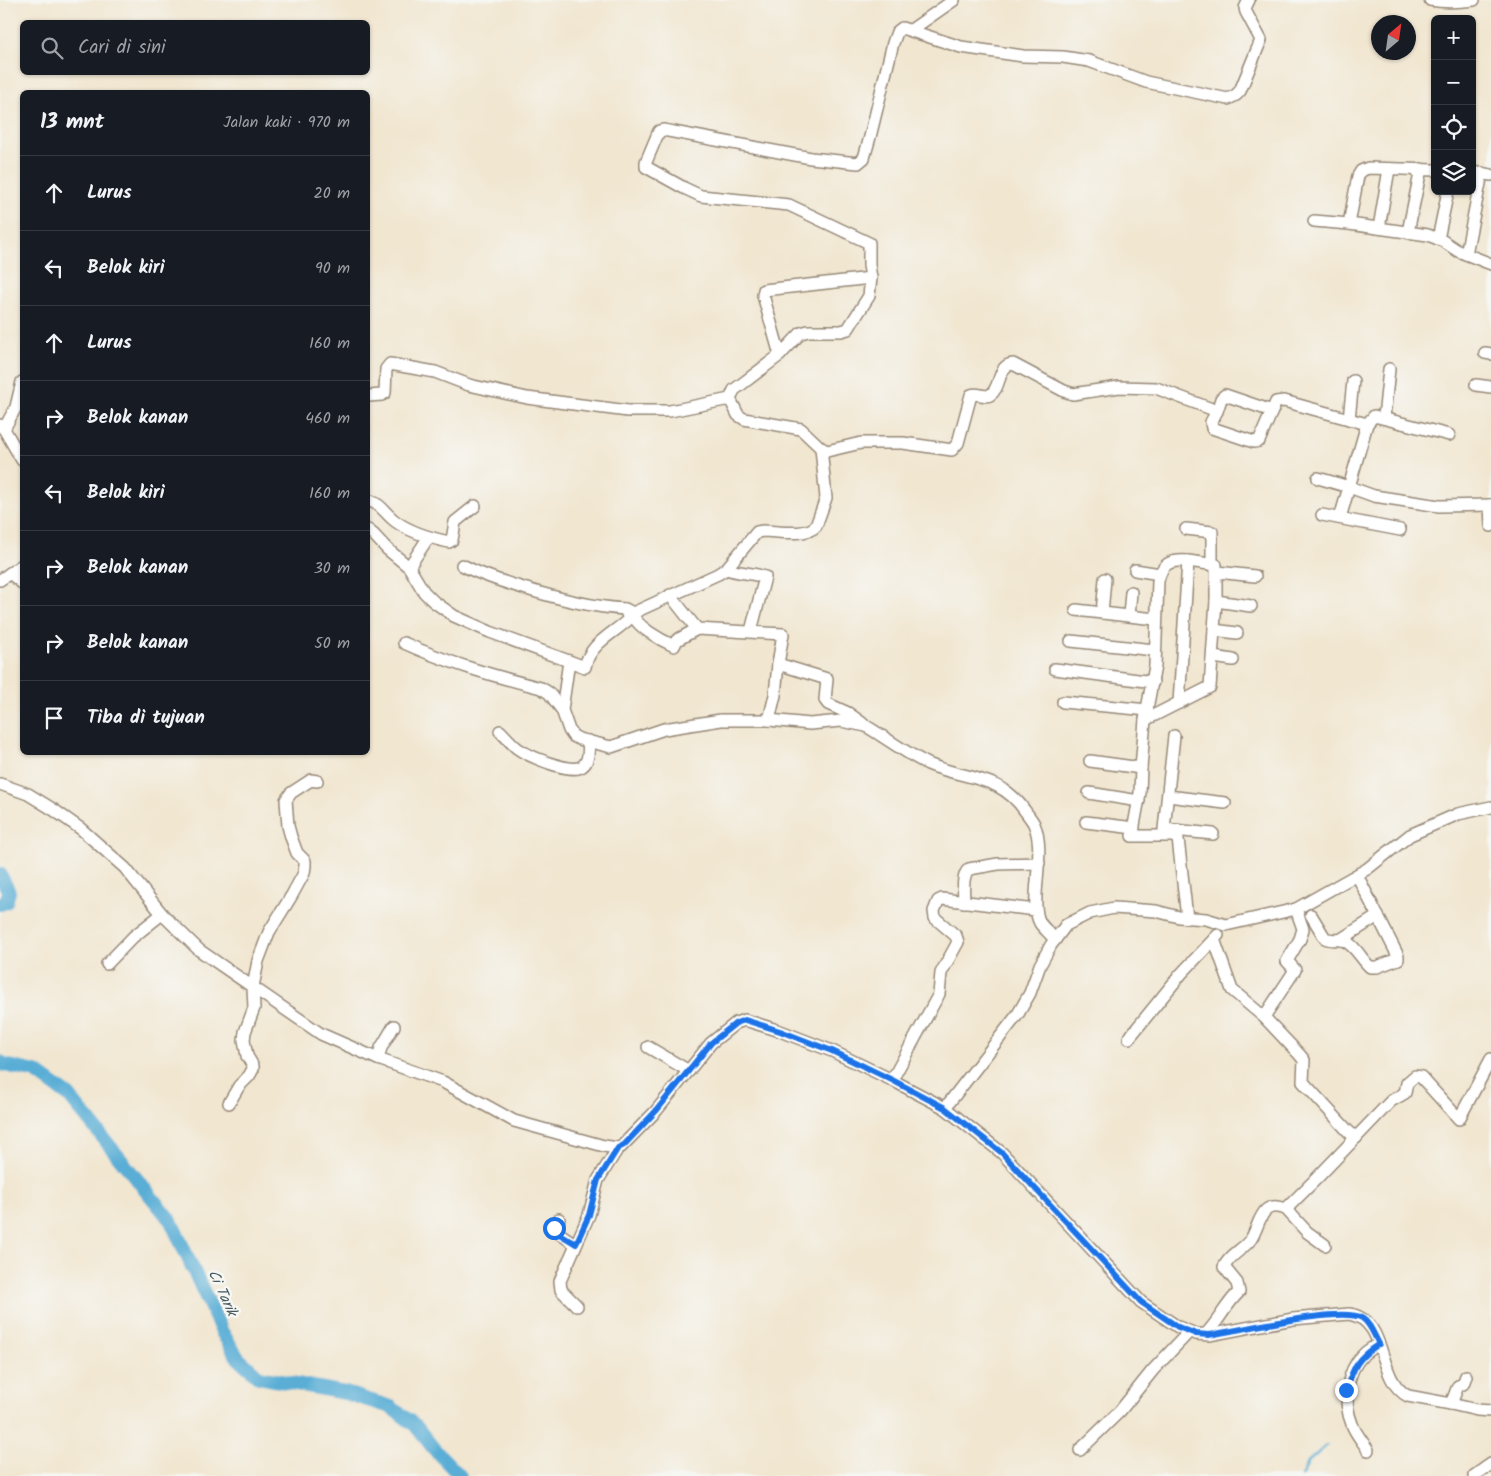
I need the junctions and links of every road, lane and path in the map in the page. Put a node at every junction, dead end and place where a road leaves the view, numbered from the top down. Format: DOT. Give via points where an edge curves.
graph roads {
  1 [pos="954,0"];
  2 [pos="1249,0"];
  3 [pos="1430,0"];
  4 [pos="1474,0"];
  5 [pos="911,30"];
  6 [pos="1389,169"];
  7 [pos="1421,169"];
  8 [pos="1431,170"];
  9 [pos="1482,173"];
  10 [pos="1447,195"];
  11 [pos="1314,221"];
  12 [pos="1349,224"];
  13 [pos="1379,228"];
  14 [pos="1408,232"];
  15 [pos="1438,239"];
  16 [pos="1466,254"];
  17 [pos="1491,264"];
  18 [pos="870,278"];
  19 [pos="780,354"];
  20 [pos="1389,369"];
  21 [pos="1353,381"];
  22 [pos="1476,385"];
  23 [pos="1491,387"];
  24 [pos="370,396"];
  25 [pos="20,397"];
  26 [pos="730,399"];
  27 [pos="1217,411"];
  28 [pos="1272,411"];
  29 [pos="1384,418"];
  30 [pos="1349,419"];
  31 [pos="1367,424"];
  32 [pos="2,427"];
  33 [pos="1449,435"];
  34 [pos="821,448"];
  35 [pos="20,457"];
  36 [pos="1318,478"];
  37 [pos="1349,486"];
  38 [pos="370,501"];
  39 [pos="1490,505"];
  40 [pos="475,506"];
  41 [pos="1322,515"];
  42 [pos="1340,518"];
  43 [pos="1491,526"];
  44 [pos="1186,529"];
  45 [pos="1400,530"];
  46 [pos="370,532"];
  47 [pos="428,538"];
  48 [pos="1188,561"];
  49 [pos="462,565"];
  50 [pos="20,566"];
  51 [pos="409,567"];
  52 [pos="1214,568"];
  53 [pos="726,569"];
  54 [pos="1135,570"];
  55 [pos="10,573"];
  56 [pos="1160,574"];
  57 [pos="1255,576"];
  58 [pos="1106,579"];
  59 [pos="0,580"];
  60 [pos="20,581"];
  61 [pos="1131,592"];
  62 [pos="670,595"];
  63 [pos="1216,602"];
  64 [pos="1251,606"];
  65 [pos="1076,610"];
  66 [pos="629,611"];
  67 [pos="1102,613"];
  68 [pos="1129,616"];
  69 [pos="1156,620"];
  70 [pos="697,629"];
  71 [pos="1214,630"];
  72 [pos="752,631"];
  73 [pos="1237,633"];
  74 [pos="1071,641"];
  75 [pos="404,643"];
  76 [pos="1154,650"];
  77 [pos="1212,658"];
  78 [pos="569,660"];
  79 [pos="1232,660"];
  80 [pos="778,664"];
  81 [pos="1055,669"];
  82 [pos="1153,682"];
  83 [pos="1063,702"];
  84 [pos="1179,703"];
  85 [pos="562,710"];
  86 [pos="1147,715"];
  87 [pos="769,720"];
  88 [pos="866,726"];
  89 [pos="500,731"];
  90 [pos="1174,736"];
  91 [pos="588,741"];
  92 [pos="1090,761"];
  93 [pos="1140,768"];
  94 [pos="317,781"];
  95 [pos="0,784"];
  96 [pos="1089,793"];
  97 [pos="1168,796"];
  98 [pos="1139,801"];
  99 [pos="1225,804"];
  100 [pos="1491,807"];
  101 [pos="1086,822"];
  102 [pos="1134,828"];
  103 [pos="1177,833"];
  104 [pos="1212,834"];
  105 [pos="1039,863"];
  106 [pos="1357,875"];
  107 [pos="964,902"];
  108 [pos="1296,909"];
  109 [pos="1036,910"];
  110 [pos="162,914"];
  111 [pos="1311,915"];
  112 [pos="1378,916"];
  113 [pos="1187,918"];
  114 [pos="1226,925"];
  115 [pos="1214,938"];
  116 [pos="1055,940"];
  117 [pos="1340,940"];
  118 [pos="107,964"];
  119 [pos="253,987"];
  120 [pos="1264,1016"];
  121 [pos="394,1026"];
  122 [pos="1129,1038"];
  123 [pos="648,1047"];
  124 [pos="378,1058"];
  125 [pos="1491,1059"];
  126 [pos="689,1071"];
  127 [pos="892,1080"];
  128 [pos="229,1103"];
  129 [pos="945,1108"];
  130 [pos="1356,1138"];
  131 [pos="618,1148"];
  132 [pos="1286,1209"];
  133 [pos="558,1219"];
  134 [pos="576,1244"];
  135 [pos="1325,1245"];
  136 [pos="577,1306"];
  137 [pos="1192,1333"];
  138 [pos="1379,1344"];
  139 [pos="1466,1376"];
  140 [pos="1451,1404"];
  141 [pos="1491,1411"];
  142 [pos="1080,1450"];
  143 [pos="1368,1450"];
  144 [pos="1491,1464"];
  145 [pos="1474,1476"];
  1 -- 5 [label="street"];
  2 -- 5 [label="street" via="1246,12 1260,35 1261,43 1240,91 1228,99 1146,82 1089,61 961,47"];
  3 -- 4 [label="street" via="1454,3"];
  5 -- 18 [label="street" via="901,29 896,33 864,158 858,163 811,158 663,130 658,134 646,162 646,167 701,196 785,204 866,241 870,244"];
  6 -- 7 [label="street"];
  6 -- 12 [label="street" via="1368,168 1359,173"];
  6 -- 13 [label="street"];
  7 -- 8 [label="street"];
  7 -- 14 [label="street"];
  9 -- 16 [label="street"];
  10 -- 15 [label="street"];
  11 -- 12 [label="street"];
  12 -- 13 [label="street"];
  13 -- 14 [label="street"];
  14 -- 15 [label="street"];
  15 -- 16 [label="street"];
  16 -- 17 [label="street"];
  18 -- 19 [label="street" via="869,296 848,329 804,332"];
  18 -- 19 [label="street" via="764,290"];
  19 -- 26 [label="street" via="734,390"];
  20 -- 29 [label="street"];
  21 -- 30 [label="street"];
  22 -- 23 [label="street"];
  24 -- 26 [label="street" via="385,393 386,369 390,364 434,372 469,385 527,398 610,409 670,411"];
  25 -- 32 [label="street" via="11,418"];
  26 -- 34 [label="street" via="738,415 744,419 801,429"];
  27 -- 28 [label="street" via="1226,395"];
  27 -- 28 [label="street" via="1211,422 1212,428 1254,442 1259,441"];
  27 -- 34 [label="street" via="1156,388 1119,387 1072,394 1010,364 1004,368 991,394 971,395 958,443 952,450 903,443 861,443 827,451"];
  28 -- 30 [label="street" via="1276,402 1284,401"];
  29 -- 31 [label="street" via="1374,416"];
  29 -- 33 [label="street"];
  30 -- 31 [label="street"];
  31 -- 37 [label="street"];
  32 -- 35 [label="street"];
  34 -- 53 [label="street" via="826,498 816,526 806,532 757,532"];
  36 -- 37 [label="street"];
  37 -- 39 [label="street" via="1374,496 1439,506"];
  37 -- 42 [label="street"];
  38 -- 47 [label="street" via="379,504 396,522"];
  39 -- 43 [label="street"];
  40 -- 47 [label="street" via="455,522 451,542"];
  41 -- 42 [label="street"];
  42 -- 45 [label="street"];
  44 -- 52 [label="street" via="1212,532"];
  46 -- 51 [label="street"];
  47 -- 51 [label="street"];
  48 -- 52 [label="street"];
  48 -- 56 [label="street" via="1165,565"];
  48 -- 84 [label="street"];
  49 -- 66 [label="street" via="558,599"];
  50 -- 55 [label="street"];
  51 -- 78 [label="street" via="424,592 454,616 498,636"];
  52 -- 57 [label="street"];
  52 -- 63 [label="street"];
  53 -- 62 [label="street"];
  53 -- 72 [label="street" via="765,577"];
  54 -- 56 [label="street"];
  55 -- 59 [label="street"];
  55 -- 60 [label="street"];
  56 -- 69 [label="street"];
  58 -- 67 [label="street"];
  61 -- 68 [label="street"];
  62 -- 66 [label="street"];
  62 -- 70 [label="street"];
  63 -- 64 [label="street"];
  63 -- 71 [label="street"];
  65 -- 67 [label="street"];
  66 -- 70 [label="street" via="634,620 674,646 677,640"];
  66 -- 78 [label="street" via="629,619 599,642 586,660 585,667"];
  67 -- 68 [label="street"];
  68 -- 69 [label="street"];
  69 -- 76 [label="street"];
  70 -- 72 [label="street"];
  71 -- 73 [label="street"];
  71 -- 77 [label="street"];
  72 -- 80 [label="street" via="783,634"];
  74 -- 76 [label="street"];
  75 -- 85 [label="street" via="470,669 541,688"];
  76 -- 82 [label="street"];
  77 -- 79 [label="street"];
  77 -- 84 [label="street" via="1210,687"];
  78 -- 85 [label="street"];
  80 -- 87 [label="street"];
  80 -- 88 [label="street" via="828,679 828,704"];
  81 -- 82 [label="street"];
  82 -- 86 [label="street"];
  83 -- 86 [label="street"];
  84 -- 86 [label="street"];
  85 -- 91 [label="street" via="573,736"];
  86 -- 93 [label="street"];
  87 -- 88 [label="street" via="810,724 841,721"];
  87 -- 91 [label="street" via="686,724 611,747"];
  88 -- 105 [label="street" via="926,762 1006,790 1018,800 1034,824"];
  89 -- 91 [label="street" via="524,752 570,770 584,765 589,753"];
  90 -- 97 [label="street"];
  92 -- 93 [label="street"];
  93 -- 98 [label="street"];
  94 -- 119 [label="street" via="311,780 286,800 288,826 296,852 305,861 304,873 269,932"];
  95 -- 110 [label="street" via="28,794 81,829 125,868"];
  96 -- 98 [label="street"];
  97 -- 99 [label="street"];
  97 -- 103 [label="street" via="1164,829"];
  98 -- 102 [label="street"];
  100 -- 106 [label="street" via="1458,814 1410,835"];
  101 -- 102 [label="street"];
  102 -- 103 [label="street" via="1132,836"];
  103 -- 104 [label="street"];
  103 -- 113 [label="street"];
  105 -- 107 [label="street" via="998,864 969,869 965,878"];
  105 -- 109 [label="street"];
  106 -- 108 [label="street"];
  106 -- 112 [label="street"];
  107 -- 109 [label="street"];
  107 -- 127 [label="street" via="942,899 936,903 935,918 956,936 958,942 941,972 939,994"];
  108 -- 114 [label="street"];
  108 -- 120 [label="street" via="1303,929 1287,961 1296,970"];
  109 -- 116 [label="street" via="1040,923"];
  110 -- 118 [label="street"];
  110 -- 119 [label="street" via="198,950"];
  111 -- 117 [label="street" via="1325,938"];
  112 -- 117 [label="street"];
  112 -- 117 [label="street" via="1398,959 1372,968 1354,948"];
  113 -- 114 [label="street"];
  113 -- 116 [label="street" via="1156,911 1100,910 1066,925"];
  114 -- 115 [label="street"];
  115 -- 120 [label="street" via="1232,990"];
  115 -- 122 [label="street"];
  116 -- 129 [label="street" via="1018,1014"];
  119 -- 124 [label="street" via="321,1034"];
  119 -- 128 [label="street" via="254,1008 244,1040 253,1069"];
  120 -- 130 [label="street" via="1304,1060 1303,1082"];
  121 -- 124 [label="street"];
  123 -- 126 [label="street"];
  124 -- 131 [label="street" via="443,1082 514,1121"];
  125 -- 130 [label="street" via="1459,1119 1421,1077 1415,1076 1405,1093 1391,1101"];
  126 -- 127 [label="street" via="711,1043 736,1023 745,1020 832,1051"];
  126 -- 131 [label="street" via="656,1111"];
  127 -- 129 [label="street"];
  129 -- 137 [label="street" via="1002,1153 1141,1302 1167,1321"];
  130 -- 132 [label="street"];
  131 -- 134 [label="street" via="598,1180 589,1215"];
  132 -- 135 [label="street" via="1307,1232"];
  132 -- 137 [label="street" via="1276,1205 1262,1213 1250,1240 1228,1259 1224,1267 1237,1283 1239,1292 1206,1334"];
  133 -- 134 [label="street" via="554,1230"];
  134 -- 136 [label="street" via="560,1286"];
  137 -- 138 [label="street" via="1209,1335 1293,1319 1349,1314 1366,1321"];
  137 -- 142 [label="street"];
  138 -- 140 [label="street" via="1391,1378 1402,1393"];
  138 -- 143 [label="street" via="1363,1354 1346,1390 1352,1424"];
  139 -- 140 [label="street"];
  140 -- 141 [label="street"];
  144 -- 145 [label="street"];
}
